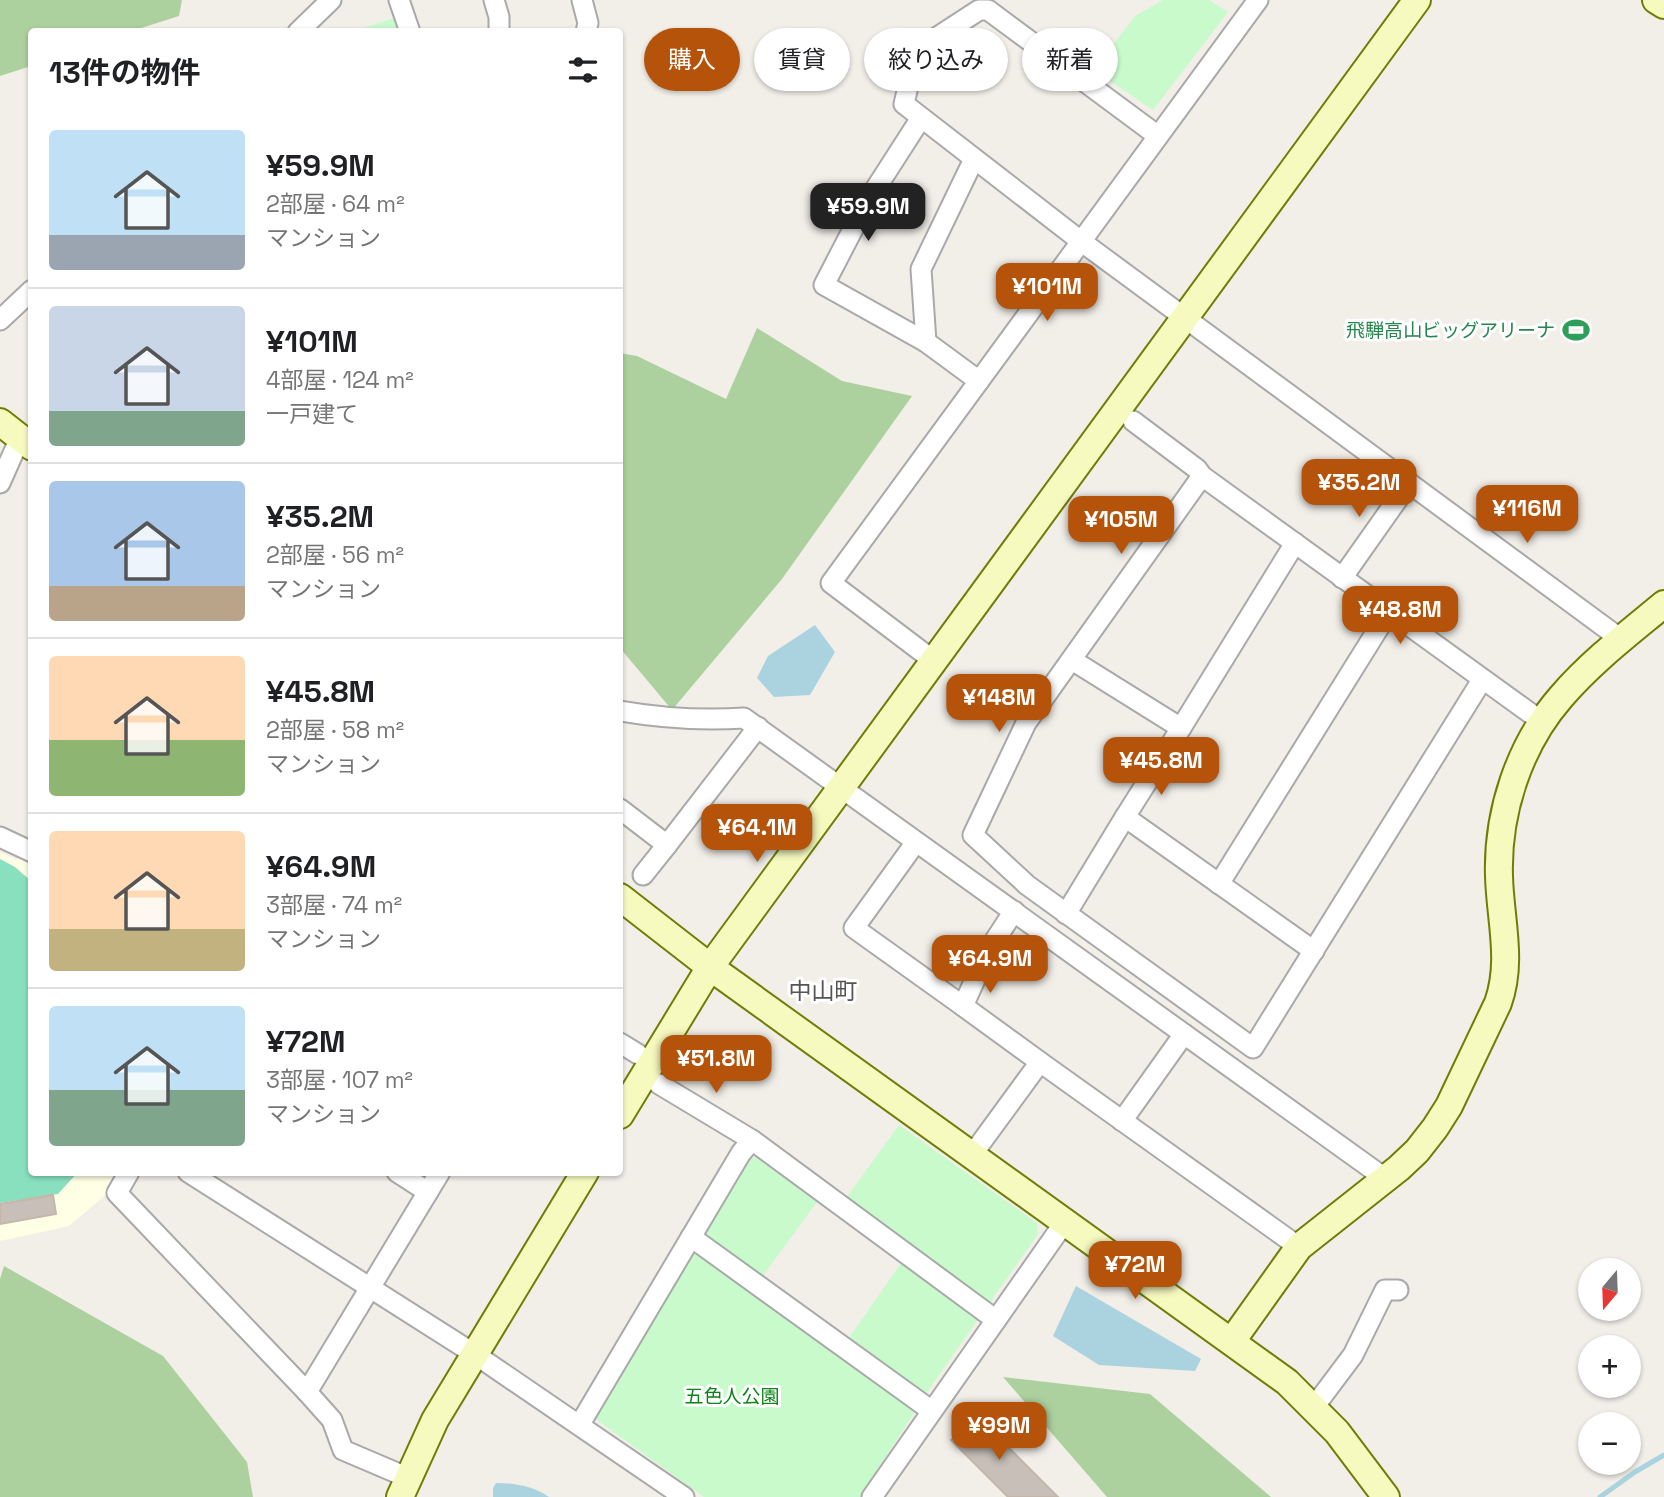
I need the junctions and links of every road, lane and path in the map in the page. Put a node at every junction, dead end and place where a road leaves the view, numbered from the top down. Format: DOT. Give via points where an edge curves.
graph roads {
  1 [pos="331,0"];
  2 [pos="400,0"];
  3 [pos="494,0"];
  4 [pos="582,0"];
  5 [pos="1258,0"];
  6 [pos="1417,0"];
  7 [pos="1656,0"];
  8 [pos="1664,5"];
  9 [pos="302,28"];
  10 [pos="409,28"];
  11 [pos="499,28"];
  12 [pos="587,28"];
  13 [pos="921,118"];
  14 [pos="1158,136"];
  15 [pos="974,159"];
  16 [pos="1082,242"];
  17 [pos="28,294"];
  18 [pos="1186,319"];
  19 [pos="0,320"];
  20 [pos="926,342"];
  21 [pos="979,381"];
  22 [pos="1133,421"];
  23 [pos="17,436"];
  24 [pos="1202,475"];
  25 [pos="0,483"];
  26 [pos="1409,483"];
  27 [pos="1295,543"];
  28 [pos="1342,578"];
  29 [pos="1664,604"];
  30 [pos="1388,613"];
  31 [pos="1622,640"];
  32 [pos="1072,660"];
  33 [pos="934,661"];
  34 [pos="1482,680"];
  35 [pos="623,712"];
  36 [pos="1530,713"];
  37 [pos="758,727"];
  38 [pos="1181,728"];
  39 [pos="842,788"];
  40 [pos="623,811"];
  41 [pos="1125,817"];
  42 [pos="0,837"];
  43 [pos="916,842"];
  44 [pos="667,845"];
  45 [pos="28,850"];
  46 [pos="643,875"];
  47 [pos="1219,884"];
  48 [pos="623,899"];
  49 [pos="1014,911"];
  50 [pos="1066,914"];
  51 [pos="1314,951"];
  52 [pos="710,967"];
  53 [pos="963,1006"];
  54 [pos="1184,1034"];
  55 [pos="623,1045"];
  56 [pos="638,1054"];
  57 [pos="1040,1062"];
  58 [pos="659,1084"];
  59 [pos="623,1110"];
  60 [pos="1122,1121"];
  61 [pos="752,1140"];
  62 [pos="972,1156"];
  63 [pos="127,1176"];
  64 [pos="194,1176"];
  65 [pos="403,1176"];
  66 [pos="438,1176"];
  67 [pos="582,1176"];
  68 [pos="1386,1179"];
  69 [pos="428,1192"];
  70 [pos="1065,1223"];
  71 [pos="691,1237"];
  72 [pos="1299,1247"];
  73 [pos="370,1287"];
  74 [pos="1398,1290"];
  75 [pos="996,1320"];
  76 [pos="1232,1341"];
  77 [pos="476,1354"];
  78 [pos="307,1392"];
  79 [pos="1314,1407"];
  80 [pos="932,1411"];
  81 [pos="580,1424"];
  82 [pos="399,1485"];
  83 [pos="684,1497"];
  84 [pos="872,1497"];
  85 [pos="1386,1497"];
  1 -- 9 [label="street"];
  2 -- 10 [label="street"];
  3 -- 11 [label="street"];
  4 -- 12 [label="street"];
  5 -- 14 [label="street"];
  6 -- 18 [label="street"];
  7 -- 8 [label="street"];
  13 -- 14 [label="street" via="904,104 916,51 979,10 988,9"];
  13 -- 15 [label="street"];
  13 -- 20 [label="street" via="867,202 824,285"];
  14 -- 16 [label="street"];
  15 -- 16 [label="street"];
  15 -- 20 [label="street" via="921,269"];
  16 -- 18 [label="street"];
  16 -- 21 [label="street"];
  17 -- 19 [label="street"];
  18 -- 26 [label="street"];
  18 -- 33 [label="street"];
  20 -- 21 [label="street"];
  21 -- 33 [label="street" via="831,583"];
  22 -- 24 [label="street"];
  23 -- 25 [label="street"];
  24 -- 27 [label="street"];
  24 -- 32 [label="street"];
  26 -- 28 [label="street"];
  26 -- 31 [label="street"];
  27 -- 28 [label="street"];
  27 -- 38 [label="street"];
  28 -- 30 [label="street"];
  29 -- 31 [label="street"];
  30 -- 34 [label="street"];
  30 -- 47 [label="street"];
  31 -- 68 [label="street" via="1559,699 1519,766 1505,804 1500,850 1504,986 1449,1106 1417,1151"];
  32 -- 38 [label="street"];
  32 -- 50 [label="street" via="1027,723 972,835"];
  33 -- 39 [label="street"];
  34 -- 36 [label="street"];
  34 -- 51 [label="street"];
  35 -- 37 [label="street" via="665,719 744,718"];
  37 -- 39 [label="street"];
  37 -- 44 [label="street"];
  38 -- 41 [label="street"];
  39 -- 43 [label="street"];
  39 -- 52 [label="street"];
  40 -- 44 [label="street"];
  41 -- 47 [label="street"];
  41 -- 50 [label="street"];
  42 -- 45 [label="street"];
  43 -- 49 [label="street"];
  43 -- 53 [label="street" via="854,928"];
  44 -- 46 [label="street"];
  47 -- 51 [label="street"];
  48 -- 52 [label="street"];
  49 -- 53 [label="street" via="988,951"];
  49 -- 54 [label="street"];
  50 -- 51 [label="street" via="1253,1048"];
  52 -- 59 [label="street"];
  52 -- 62 [label="street"];
  53 -- 57 [label="street"];
  54 -- 60 [label="street"];
  54 -- 68 [label="street"];
  55 -- 56 [label="street"];
  57 -- 60 [label="street"];
  57 -- 62 [label="street"];
  58 -- 61 [label="street"];
  60 -- 72 [label="street"];
  61 -- 71 [label="street"];
  61 -- 75 [label="street"];
  62 -- 70 [label="street"];
  63 -- 78 [label="street" via="117,1193"];
  64 -- 73 [label="street"];
  65 -- 69 [label="street"];
  66 -- 69 [label="street"];
  67 -- 77 [label="street"];
  68 -- 72 [label="street"];
  69 -- 73 [label="street"];
  70 -- 75 [label="street"];
  70 -- 76 [label="street"];
  71 -- 80 [label="street"];
  71 -- 81 [label="street"];
  72 -- 76 [label="street"];
  73 -- 77 [label="street"];
  73 -- 78 [label="street"];
  74 -- 79 [label="street" via="1382,1294 1353,1355"];
  75 -- 80 [label="street"];
  76 -- 79 [label="street"];
  77 -- 81 [label="street"];
  77 -- 82 [label="street"];
  78 -- 82 [label="street" via="332,1420 343,1450"];
  79 -- 85 [label="street"];
  80 -- 84 [label="street"];
  81 -- 83 [label="street"];
}
